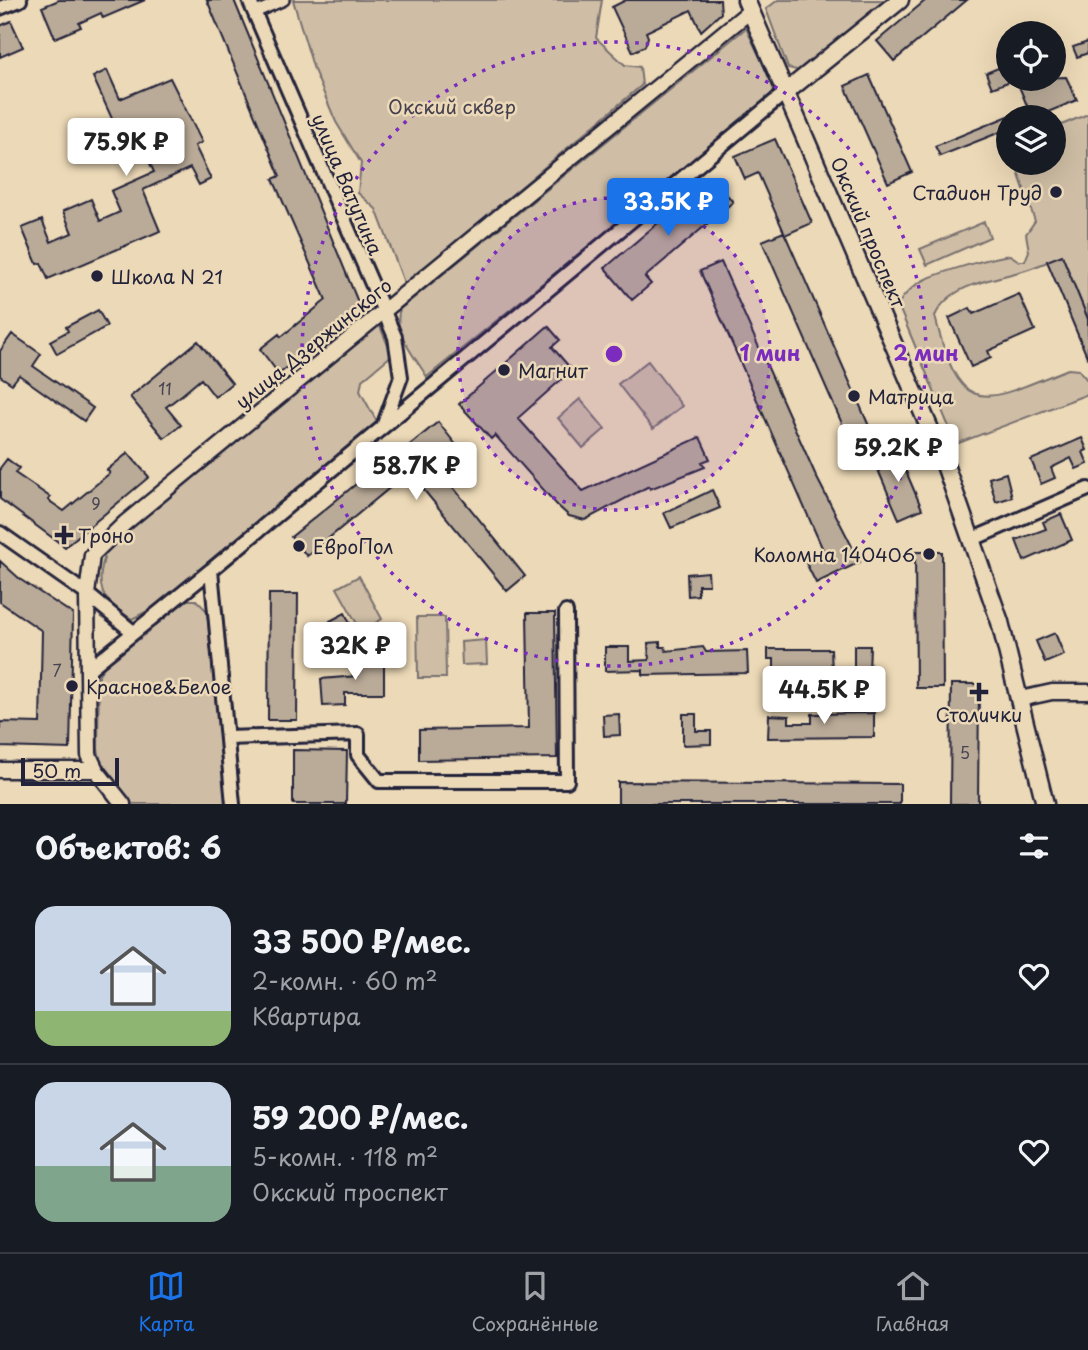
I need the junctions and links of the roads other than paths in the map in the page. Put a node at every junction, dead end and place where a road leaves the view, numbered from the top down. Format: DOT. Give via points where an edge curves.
graph roads {
  1 [pos="20,0"];
  2 [pos="249,0"];
  3 [pos="285,0"];
  4 [pos="764,0"];
  5 [pos="900,0"];
  6 [pos="748,6"];
  7 [pos="0,9"];
  8 [pos="254,13"];
  9 [pos="786,92"];
  10 [pos="384,314"];
  11 [pos="383,426"];
  12 [pos="1088,489"];
  13 [pos="0,533"];
  14 [pos="973,539"];
  15 [pos="211,570"];
  16 [pos="87,594"];
  17 [pos="566,612"];
  18 [pos="133,632"];
  19 [pos="89,669"];
  20 [pos="1088,692"];
  21 [pos="1020,699"];
  22 [pos="227,738"];
  23 [pos="0,770"];
  24 [pos="96,771"];
  25 [pos="123,804"];
  26 [pos="233,804"];
  27 [pos="1045,804"];
  1 -- 7 [label="street"];
  2 -- 8 [label="street, улица Ватутина"];
  3 -- 8 [label="street"];
  4 -- 6 [label="main road, улица Дзержинского"];
  5 -- 9 [label="main road"];
  6 -- 9 [label="main road, Окский проспект"];
  6 -- 10 [label="street, улица Дзержинского"];
  8 -- 10 [label="street, улица Ватутина"];
  9 -- 11 [label="street"];
  9 -- 14 [label="main road, Окский проспект"];
  10 -- 11 [label="street, улица Ватутина" via="395,337 401,377"];
  10 -- 16 [label="street, улица Дзержинского" via="125,523 92,555"];
  11 -- 15 [label="street"];
  12 -- 14 [label="street"];
  13 -- 16 [label="street"];
  14 -- 21 [label="main road, Окский проспект"];
  15 -- 18 [label="street"];
  15 -- 22 [label="street"];
  16 -- 18 [label="street"];
  16 -- 19 [label="street, улица Дзержинского"];
  17 -- 22 [label="street" via="567,781 379,781 358,755 358,734"];
  18 -- 19 [label="street"];
  19 -- 24 [label="street, улица Дзержинского" via="89,755"];
  20 -- 21 [label="street" via="1052,692"];
  21 -- 27 [label="main road, Окский проспект"];
  22 -- 26 [label="street"];
  23 -- 24 [label="street"];
  24 -- 25 [label="street, улица Дзержинского"];
}
